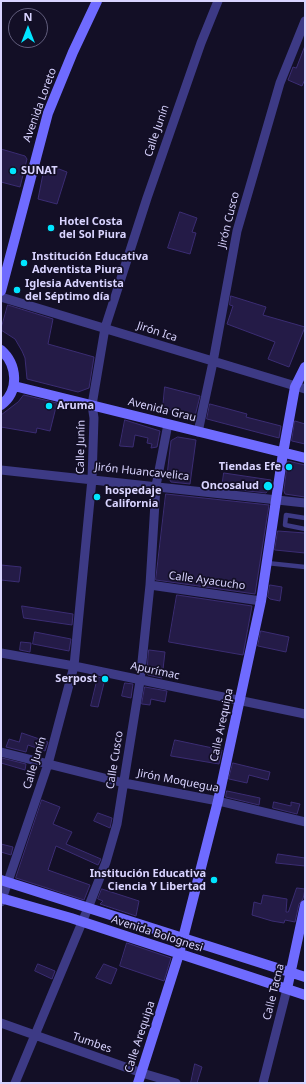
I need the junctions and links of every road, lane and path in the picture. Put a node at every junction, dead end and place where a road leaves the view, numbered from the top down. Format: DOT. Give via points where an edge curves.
graph roads {
  1 [pos="97,1"];
  2 [pos="218,1"];
  3 [pos="305,21"];
  4 [pos="1,291"];
  5 [pos="1,298"];
  6 [pos="105,328"];
  7 [pos="1,350"];
  8 [pos="213,362"];
  9 [pos="305,367"];
  10 [pos="14,386"];
  11 [pos="300,388"];
  12 [pos="1,405"];
  13 [pos="92,405"];
  14 [pos="168,424"];
  15 [pos="198,432"];
  16 [pos="283,453"];
  17 [pos="305,458"];
  18 [pos="1,470"];
  19 [pos="92,479"];
  20 [pos="156,486"];
  21 [pos="276,498"];
  22 [pos="305,503"];
  23 [pos="305,518"];
  24 [pos="272,522"];
  25 [pos="285,525"];
  26 [pos="305,529"];
  27 [pos="266,562"];
  28 [pos="305,567"];
  29 [pos="150,585"];
  30 [pos="260,601"];
  31 [pos="1,653"];
  32 [pos="74,666"];
  33 [pos="140,681"];
  34 [pos="240,701"];
  35 [pos="305,714"];
  36 [pos="1,752"];
  37 [pos="48,764"];
  38 [pos="124,783"];
  39 [pos="218,801"];
  40 [pos="305,822"];
  41 [pos="4,882"];
  42 [pos="1,900"];
  43 [pos="305,905"];
  44 [pos="88,908"];
  45 [pos="82,922"];
  46 [pos="183,937"];
  47 [pos="179,954"];
  48 [pos="292,973"];
  49 [pos="305,977"];
  50 [pos="287,989"];
  51 [pos="305,995"];
  52 [pos="1,1022"];
  53 [pos="35,1036"];
  54 [pos="142,1073"];
  55 [pos="15,1083"];
  56 [pos="138,1083"];
  57 [pos="176,1083"];
  58 [pos="263,1083"];
  1 -- 4 [label="street, Avenida Loreto" via="48,113"];
  2 -- 6 [label="street, Calle Junín" via="146,198"];
  3 -- 8 [label="street, Jirón Cusco" via="280,83 237,231"];
  5 -- 6 [label="street, Jirón Ica"];
  6 -- 8 [label="street, Jirón Ica"];
  6 -- 13 [label="street, Calle Junín"];
  7 -- 10 [label="street" via="12,364"];
  8 -- 11 [label="street, Jirón Ica"];
  8 -- 15 [label="street, Jirón Cusco"];
  9 -- 11 [label="street, Calle Arequipa"];
  10 -- 12 [label="street"];
  10 -- 13 [label="street, Avenida Grau"];
  11 -- 16 [label="street, Calle Arequipa"];
  13 -- 14 [label="street, Avenida Grau"];
  13 -- 19 [label="street, Calle Junín"];
  14 -- 15 [label="street, Avenida Grau"];
  14 -- 20 [label="street, Calle Cusco"];
  15 -- 16 [label="street, Avenida Grau"];
  16 -- 17 [label="street, Avenida Grau"];
  16 -- 21 [label="street, Calle Arequipa"];
  18 -- 19 [label="street, Jirón Huancavelica"];
  19 -- 20 [label="street, Jirón Huancavelica"];
  19 -- 32 [label="street, Calle Junín"];
  20 -- 21 [label="street, Jirón Huancavelica"];
  20 -- 29 [label="street, Calle Cusco"];
  21 -- 22 [label="street, Jirón Huancavelica"];
  21 -- 24 [label="street, Calle Arequipa"];
  23 -- 25 [label="lane" via="286,515"];
  24 -- 25 [label="lane"];
  24 -- 27 [label="street, Calle Arequipa"];
  25 -- 26 [label="lane"];
  27 -- 28 [label="lane"];
  27 -- 30 [label="street, Calle Arequipa"];
  29 -- 30 [label="street, Calle Ayacucho"];
  29 -- 33 [label="street, Calle Cusco"];
  30 -- 34 [label="street, Calle Arequipa"];
  31 -- 32 [label="street, Apurímac"];
  32 -- 33 [label="street, Apurímac"];
  32 -- 37 [label="street, Calle Junín"];
  33 -- 34 [label="street, Apurímac"];
  33 -- 38 [label="street, Calle Cusco"];
  34 -- 35 [label="street, Apurímac"];
  34 -- 39 [label="street, Calle Arequipa"];
  36 -- 37 [label="street, Jirón Moquegua"];
  37 -- 38 [label="street, Jirón Moquegua"];
  37 -- 41 [label="street, Calle Junín"];
  38 -- 39 [label="street, Jirón Moquegua"];
  38 -- 44 [label="street, Calle Cusco" via="117,824 106,862"];
  39 -- 40 [label="street, Jirón Moquegua"];
  39 -- 46 [label="street, Calle Arequipa"];
  41 -- 42 [label="street, Calle Junín"];
  41 -- 44 [label="street, Avenida Bolognesi"];
  42 -- 45 [label="street, Avenida Bolognesi"];
  43 -- 48 [label="street, Calle Tacna"];
  44 -- 45 [label="street, Calle Cusco"];
  44 -- 46 [label="street, Avenida Bolognesi"];
  45 -- 47 [label="street, Avenida Bolognesi"];
  45 -- 53 [label="street, Calle Cusco"];
  46 -- 47 [label="street, Calle Arequipa"];
  46 -- 48 [label="street, Avenida Bolognesi"];
  47 -- 50 [label="street, Avenida Bolognesi"];
  47 -- 54 [label="street, Calle Arequipa"];
  48 -- 49 [label="street, Avenida Bolognesi"];
  48 -- 50 [label="street, Calle Tacna"];
  50 -- 51 [label="street, Avenida Bolognesi"];
  50 -- 58 [label="street, Calle Tacna"];
  52 -- 53 [label="street, Tumbes"];
  53 -- 54 [label="street, Tumbes"];
  53 -- 55 [label="street, Calle Cusco"];
  54 -- 56 [label="street, Calle Arequipa"];
  54 -- 57 [label="street, Tumbes"];
}
